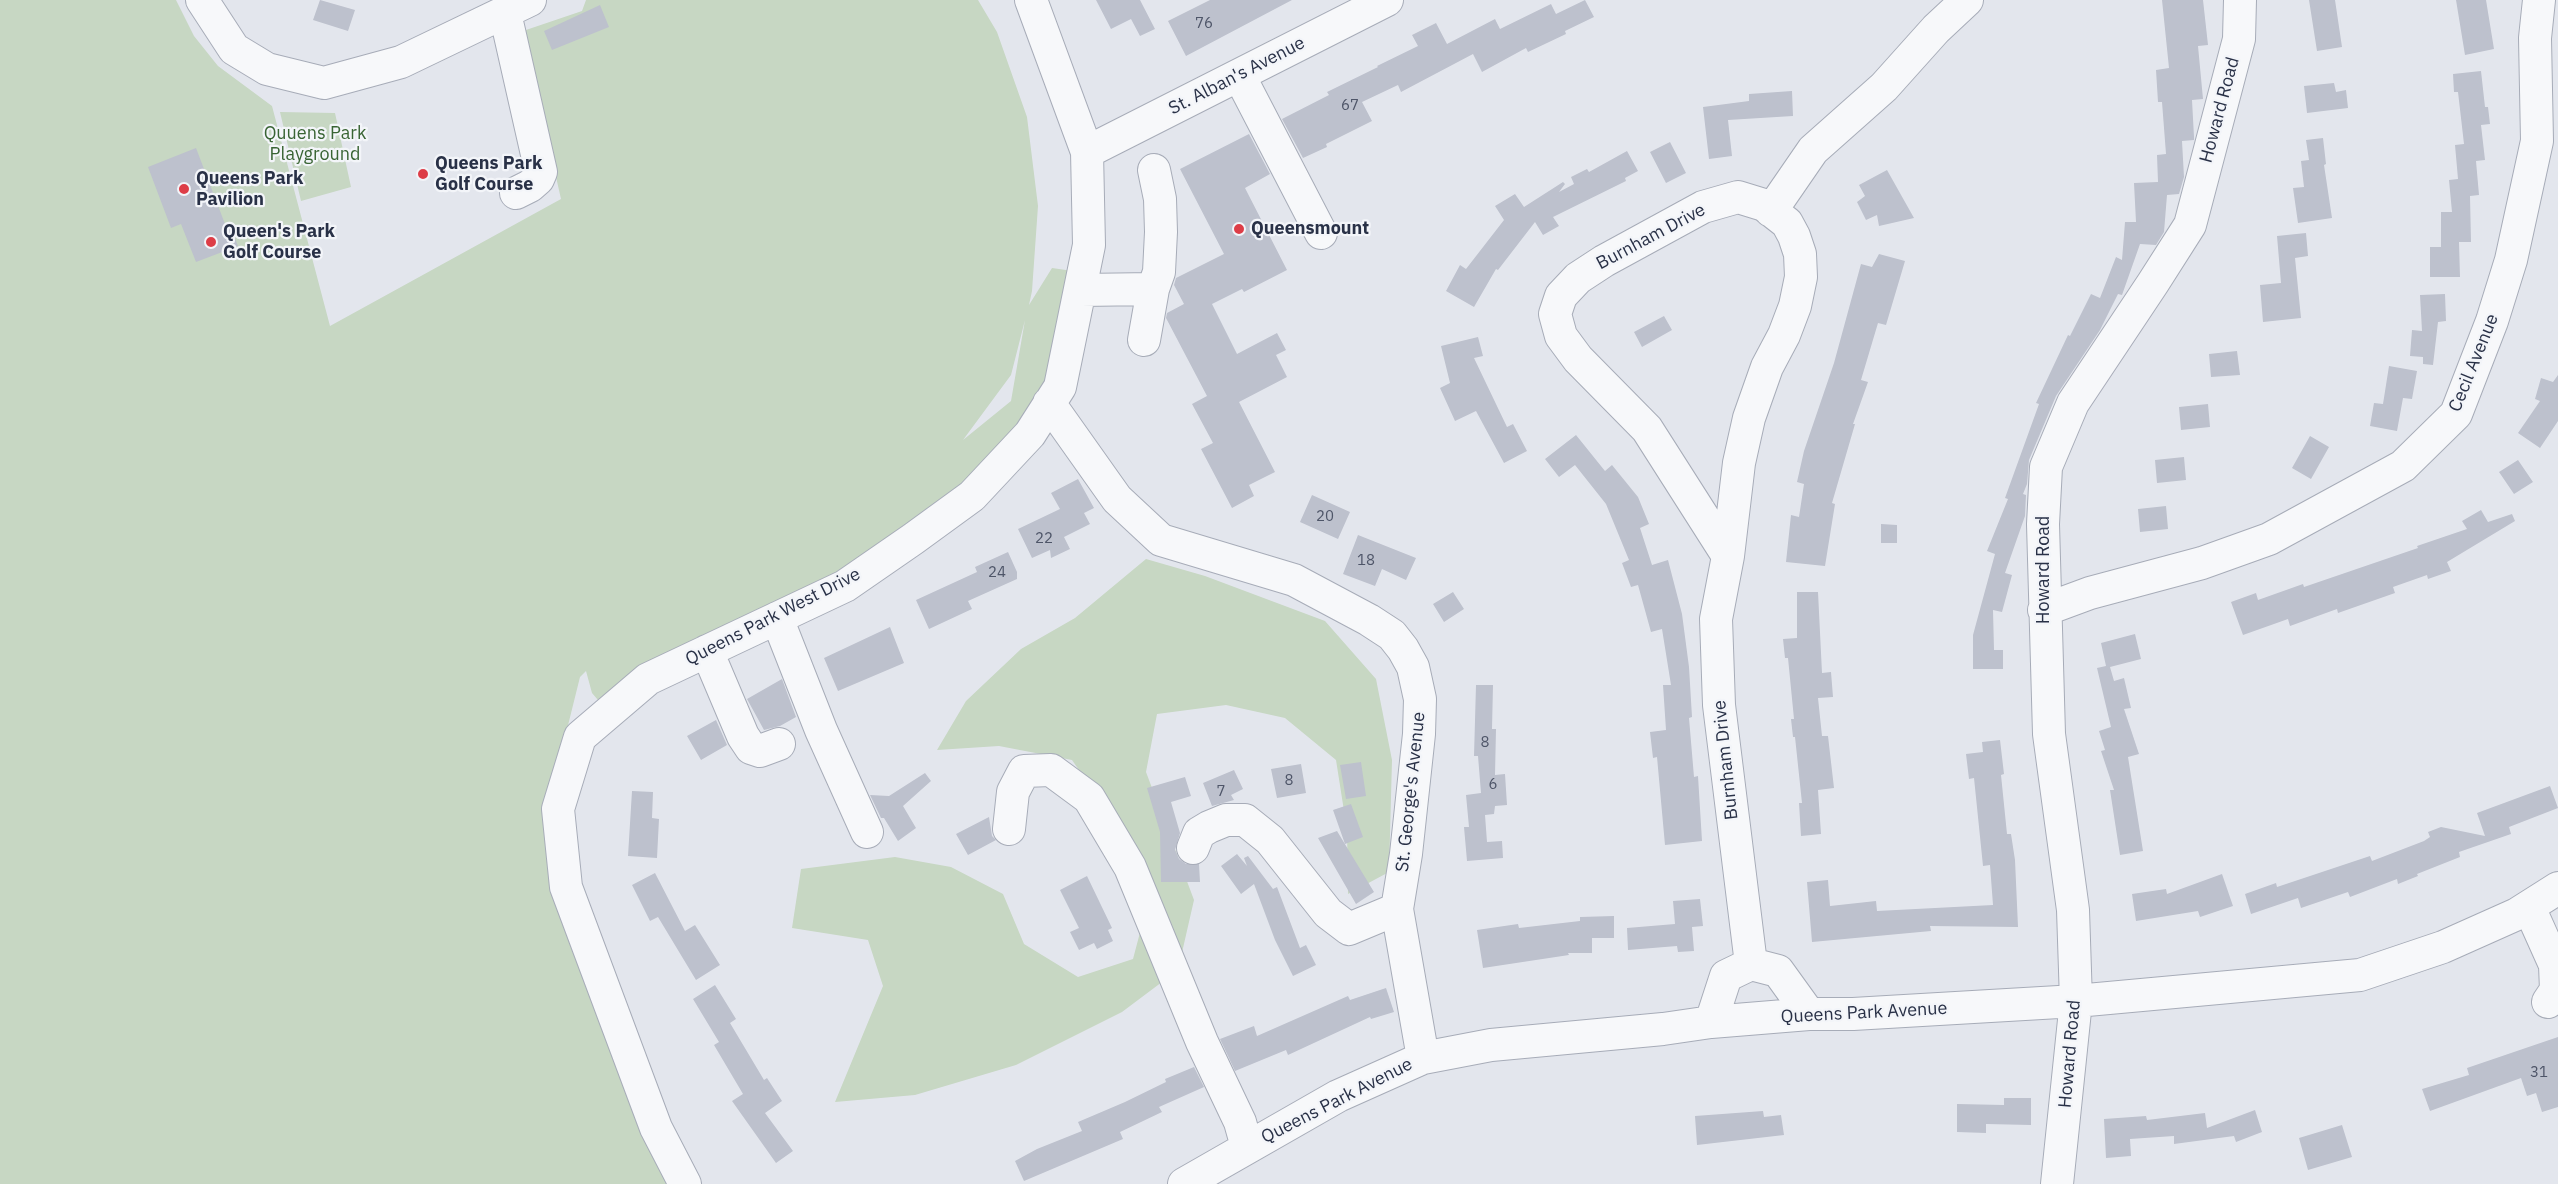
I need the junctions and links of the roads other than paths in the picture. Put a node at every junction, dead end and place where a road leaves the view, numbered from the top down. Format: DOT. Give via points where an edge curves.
graph roads {
  1 [pos="201,0"];
  2 [pos="1031,0"];
  3 [pos="1387,0"];
  4 [pos="1967,0"];
  5 [pos="2240,0"];
  6 [pos="2541,0"];
  7 [pos="518,6"];
  8 [pos="1239,75"];
  9 [pos="1087,152"];
  10 [pos="1154,170"];
  11 [pos="516,194"];
  12 [pos="1771,211"];
  13 [pos="1321,233"];
  14 [pos="1154,289"];
  15 [pos="1081,290"];
  16 [pos="1144,340"];
  17 [pos="1049,403"];
  18 [pos="1728,556"];
  19 [pos="2044,610"];
  20 [pos="777,618"];
  21 [pos="708,651"];
  22 [pos="779,744"];
  23 [pos="1009,829"];
  24 [pos="867,832"];
  25 [pos="1193,848"];
  26 [pos="2558,888"];
  27 [pos="2529,907"];
  28 [pos="1397,909"];
  29 [pos="1751,964"];
  30 [pos="2076,1000"];
  31 [pos="2548,1002"];
  32 [pos="1809,1014"];
  33 [pos="1711,1022"];
  34 [pos="1423,1058"];
  35 [pos="1247,1147"];
  36 [pos="685,1184"];
  37 [pos="1184,1184"];
  38 [pos="2057,1184"];
  1 -- 7 [label="street" via="234,49 267,69 324,83 401,62"];
  2 -- 9 [label="street, Queens Park West Drive"];
  3 -- 8 [label="street, St. Alban's Avenue"];
  4 -- 12 [label="street" via="1884,87 1813,150"];
  5 -- 19 [label="street, Howard Road" via="2239,39 2190,225 2073,403 2046,467"];
  6 -- 19 [label="street, Cecil Avenue" via="2535,38 2537,141 2511,260 2456,414 2403,466 2269,539 2202,563 2090,592"];
  7 -- 11 [label="street" via="541,172 530,186"];
  8 -- 9 [label="street, St. Alban's Avenue"];
  8 -- 13 [label="street"];
  9 -- 15 [label="street, Queens Park West Drive" via="1089,245"];
  10 -- 14 [label="street" via="1161,232"];
  12 -- 18 [label="street, Burnham Drive" via="1794,236 1801,277 1791,316 1749,418 1739,463"];
  12 -- 18 [label="street, Burnham Drive" via="1738,197 1703,207 1578,278 1561,296 1555,314 1561,336 1578,359 1647,429"];
  14 -- 15 [label="street"];
  14 -- 16 [label="street"];
  15 -- 17 [label="street, Queens Park West Drive" via="1060,387"];
  17 -- 20 [label="street, Queens Park West Drive" via="1030,434 972,496 845,586"];
  17 -- 28 [label="street, St. George's Avenue" via="1117,499 1161,540 1294,580 1369,620 1392,635 1403,649 1413,667 1420,699"];
  18 -- 29 [label="street, Burnham Drive" via="1716,619 1719,705"];
  19 -- 30 [label="street, Howard Road" via="2049,734 2073,910"];
  20 -- 21 [label="street, Queens Park West Drive"];
  20 -- 24 [label="street"];
  21 -- 22 [label="street" via="751,748 759,751"];
  21 -- 36 [label="street, Queens Park West Drive" via="648,680 580,737 558,809 566,887 656,1128"];
  23 -- 35 [label="street" via="1013,792 1024,771 1051,770 1089,798 1130,867 1202,1042 1240,1122"];
  25 -- 28 [label="street" via="1199,833 1226,820 1245,820 1270,840 1328,913 1349,930"];
  26 -- 27 [label="street, Queens Park Avenue"];
  27 -- 30 [label="street, Queens Park Avenue" via="2443,947 2360,975"];
  27 -- 31 [label="street" via="2555,965 2556,990"];
  28 -- 34 [label="street, St. George's Avenue"];
  29 -- 32 [label="street" via="1778,970"];
  29 -- 33 [label="street" via="1726,976"];
  30 -- 32 [label="street, Queens Park Avenue"];
  30 -- 38 [label="street, Howard Road"];
  32 -- 33 [label="street, Queens Park Avenue"];
  33 -- 34 [label="street, Queens Park Avenue" via="1491,1045"];
  34 -- 35 [label="street, Queens Park Avenue" via="1338,1096"];
  35 -- 37 [label="street, Queens Park Avenue"];
}
